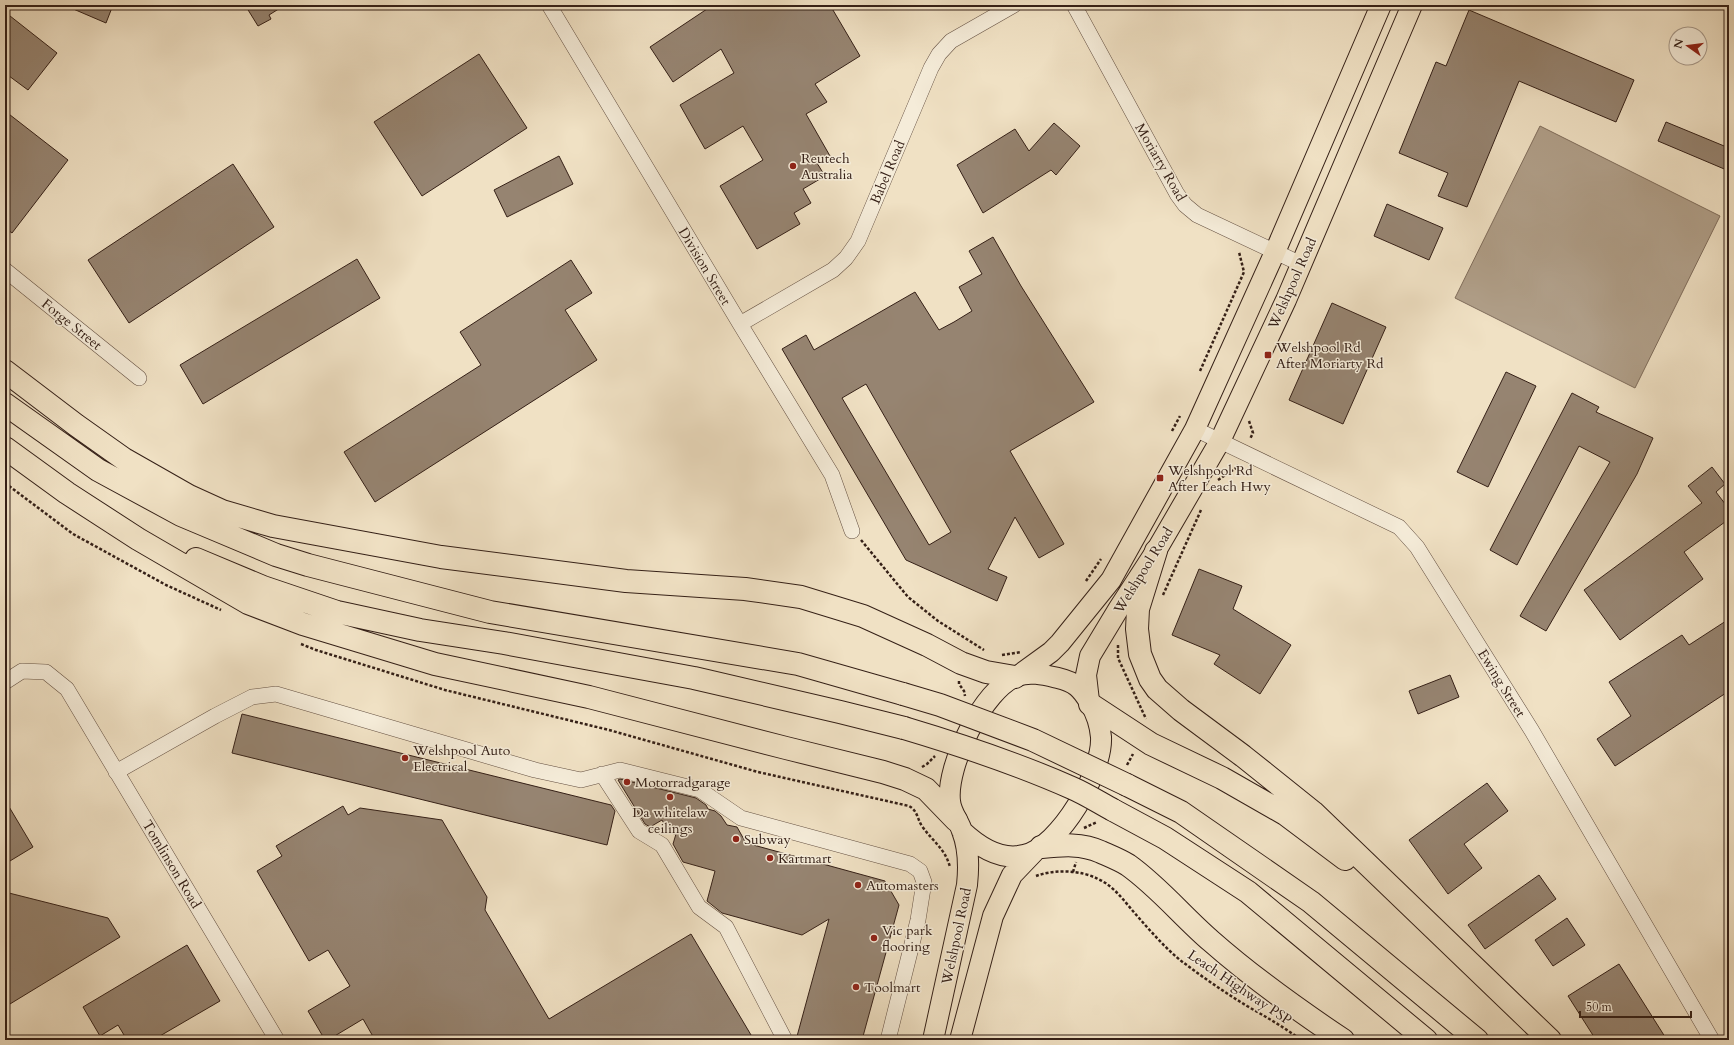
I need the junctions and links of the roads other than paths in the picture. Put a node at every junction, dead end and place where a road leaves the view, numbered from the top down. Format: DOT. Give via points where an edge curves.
graph roads {
  1 [pos="549,5"];
  2 [pos="1014,5"];
  3 [pos="1074,5"];
  4 [pos="1381,5"];
  5 [pos="1412,5"];
  6 [pos="1275,252"];
  7 [pos="1301,264"];
  8 [pos="5,270"];
  9 [pos="1286,300"];
  10 [pos="740,324"];
  11 [pos="1235,341"];
  12 [pos="5,371"];
  13 [pos="139,378"];
  14 [pos="5,404"];
  15 [pos="1195,429"];
  16 [pos="1220,441"];
  17 [pos="5,448"];
  18 [pos="67,493"];
  19 [pos="852,531"];
  20 [pos="1156,551"];
  21 [pos="1016,676"];
  22 [pos="5,682"];
  23 [pos="1090,702"];
  24 [pos="116,772"];
  25 [pos="602,774"];
  26 [pos="959,825"];
  27 [pos="1037,850"];
  28 [pos="1468,963"];
  29 [pos="277,1040"];
  30 [pos="785,1040"];
  31 [pos="888,1040"];
  32 [pos="933,1040"];
  33 [pos="960,1040"];
  34 [pos="1343,1040"];
  35 [pos="1426,1040"];
  36 [pos="1477,1040"];
  37 [pos="1550,1040"];
  38 [pos="1712,1040"];
  1 -- 10 [label="street, Division Street"];
  2 -- 10 [label="street, Babel Road" via="951,41 939,54 930,68 858,241 846,258 832,270"];
  3 -- 6 [label="street, Moriarty Road" via="1185,205 1197,215"];
  4 -- 6 [label="main road, Welshpool Road"];
  5 -- 7 [label="main road, Welshpool Road"];
  6 -- 7 [label="street, Moriarty Road"];
  6 -- 11 [label="main road, Welshpool Road"];
  7 -- 9 [label="main road, Welshpool Road"];
  8 -- 13 [label="street, Forge Street"];
  9 -- 11 [label="main road" via="1273,298 1266,302"];
  9 -- 16 [label="main road, Welshpool Road"];
  10 -- 19 [label="street, Division Street" via="832,474"];
  11 -- 15 [label="main road, Welshpool Road"];
  12 -- 21 [label="highway" via="124,459 189,496 222,511 273,526 441,557 626,580 745,589 801,597 863,616 961,663 986,672"];
  14 -- 36 [label="highway, bridge" via="98,470 188,518 276,555 375,584 490,612 798,664 940,705 1033,740 1181,812 1311,902"];
  15 -- 16 [label="street, Ewing Street"];
  15 -- 21 [label="main road, Welshpool Road" via="1111,580 1060,643"];
  16 -- 20 [label="main road, Welshpool Road"];
  16 -- 38 [label="street, Ewing Street" via="1399,527 1417,547 1532,731"];
  17 -- 18 [label="highway"];
  18 -- 26 [label="highway" via="138,539 248,603 303,624 435,664 589,697 883,772 905,779 926,790"];
  18 -- 35 [label="highway, bridge" via="191,557 263,587 337,612 420,630 694,678 840,712 954,742 1074,788 1165,838 1248,892"];
  20 -- 23 [label="main road, Welshpool Road" via="1090,656 1086,675"];
  20 -- 28 [label="highway" via="1138,609 1137,640 1150,679 1164,697 1313,812 1384,878"];
  21 -- 23 [label="main road" via="1037,674 1070,681 1079,687"];
  21 -- 26 [label="main road, Welshpool Road" via="1000,686 988,699 962,746 950,785 950,801"];
  22 -- 24 [label="street, Tomlinson Road" via="22,671 46,672 67,689"];
  23 -- 27 [label="main road, Welshpool Road" via="1101,738 1094,771 1075,809 1057,833"];
  23 -- 28 [label="highway" via="1151,744 1222,778 1285,814 1333,850"];
  24 -- 25 [label="street" via="252,697 276,694 535,770 581,780"];
  24 -- 29 [label="street, Tomlinson Road"];
  25 -- 30 [label="street" via="639,831 662,845 699,907 726,927"];
  25 -- 31 [label="street" via="620,770 700,790 741,818 910,864 920,871 924,882 918,920"];
  26 -- 27 [label="main road" via="979,846 993,852 1017,856"];
  26 -- 32 [label="main road, Welshpool Road" via="969,860 967,885"];
  27 -- 33 [label="main road, Welshpool Road" via="1012,875 993,916"];
  27 -- 34 [label="highway" via="1069,844 1080,845 1100,851 1128,865 1219,948 1272,990"];
  28 -- 37 [label="highway"];
}
